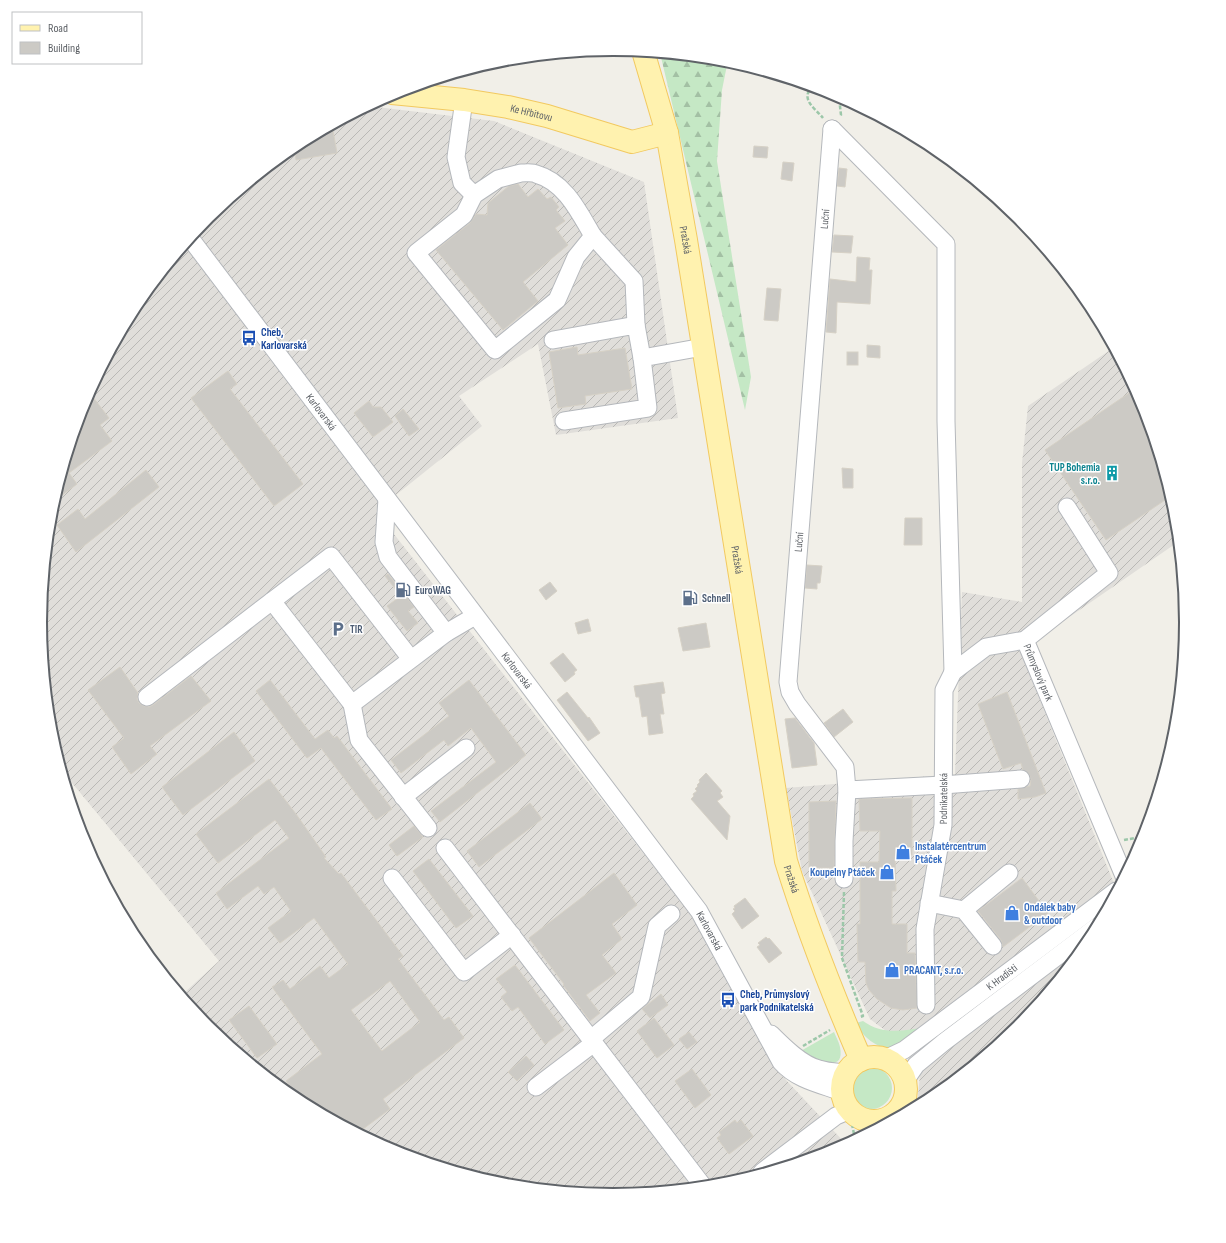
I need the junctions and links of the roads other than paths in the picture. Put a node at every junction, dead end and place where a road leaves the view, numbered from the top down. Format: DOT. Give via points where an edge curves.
graph roads {
  1 [pos="644,57"];
  2 [pos="408,95"];
  3 [pos="464,100"];
  4 [pos="666,133"];
  5 [pos="474,195"];
  6 [pos="593,236"];
  7 [pos="193,242"];
  8 [pos="636,325"];
  9 [pos="553,340"];
  10 [pos="703,347"];
  11 [pos="642,358"];
  12 [pos="564,421"];
  13 [pos="387,499"];
  14 [pos="1067,507"];
  15 [pos="272,601"];
  16 [pos="475,616"];
  17 [pos="446,633"];
  18 [pos="1025,640"];
  19 [pos="411,660"];
  20 [pos="953,672"];
  21 [pos="147,697"];
  22 [pos="352,704"];
  23 [pos="466,748"];
  24 [pos="1021,779"];
  25 [pos="943,785"];
  26 [pos="847,790"];
  27 [pos="403,797"];
  28 [pos="428,828"];
  29 [pos="445,848"];
  30 [pos="1122,870"];
  31 [pos="1009,873"];
  32 [pos="392,878"];
  33 [pos="844,879"];
  34 [pos="1107,898"];
  35 [pos="929,903"];
  36 [pos="964,910"];
  37 [pos="671,914"];
  38 [pos="512,935"];
  39 [pos="1084,936"];
  40 [pos="993,946"];
  41 [pos="926,1005"];
  42 [pos="757,1017"];
  43 [pos="593,1041"];
  44 [pos="885,1059"];
  45 [pos="905,1081"];
  46 [pos="850,1084"];
  47 [pos="536,1087"];
  48 [pos="895,1112"];
  49 [pos="880,1120"];
  50 [pos="773,1164"];
  51 [pos="699,1181"];
  1 -- 4 [label="main road, Pražská"];
  2 -- 3 [label="main road, Ke Hřbitovu"];
  3 -- 4 [label="main road, Ke Hřbitovu" via="547,116 632,142"];
  3 -- 5 [label="street" via="456,157 462,183"];
  4 -- 10 [label="main road, Pražská"];
  5 -- 6 [label="street" via="498,179 521,173 535,173 553,181 570,199"];
  5 -- 6 [label="street" via="464,214 416,253 495,350 557,300 576,257"];
  6 -- 8 [label="street" via="634,281"];
  7 -- 13 [label="street, Karlovarská"];
  8 -- 9 [label="street"];
  8 -- 11 [label="street"];
  10 -- 11 [label="street"];
  10 -- 46 [label="main road, Pražská" via="786,861 845,1023"];
  11 -- 12 [label="street" via="648,408"];
  13 -- 16 [label="street, Karlovarská"];
  13 -- 17 [label="street" via="384,542 388,558"];
  14 -- 18 [label="street, Průmyslový park" via="1109,574"];
  15 -- 19 [label="street" via="331,556"];
  15 -- 21 [label="street"];
  15 -- 22 [label="street"];
  16 -- 17 [label="street"];
  16 -- 42 [label="street, Karlovarská" via="699,912"];
  17 -- 19 [label="street"];
  18 -- 20 [label="street, Podnikatelská" via="986,647"];
  18 -- 30 [label="street, Průmyslový park"];
  19 -- 22 [label="street"];
  20 -- 25 [label="street, Podnikatelská" via="944,690"];
  20 -- 26 [label="street, Luční" via="946,421 946,244 832,129 788,682 797,704 845,767"];
  22 -- 27 [label="street" via="359,740"];
  23 -- 27 [label="street"];
  24 -- 25 [label="street"];
  25 -- 26 [label="street"];
  25 -- 35 [label="street, Podnikatelská" via="944,825"];
  26 -- 33 [label="street, Luční"];
  27 -- 28 [label="street"];
  29 -- 38 [label="street"];
  31 -- 36 [label="street"];
  32 -- 38 [label="street" via="464,972"];
  34 -- 44 [label="street, K Hradišti" via="904,1050"];
  35 -- 36 [label="street"];
  35 -- 41 [label="street, Podnikatelská" via="925,929"];
  36 -- 40 [label="street"];
  37 -- 43 [label="street" via="657,926 641,997"];
  38 -- 43 [label="street"];
  39 -- 45 [label="street, K Hradišti" via="944,1042 916,1065"];
  42 -- 46 [label="street" via="792,1053 809,1065"];
  42 -- 46 [label="street, Karlovarská" via="777,1055 787,1068 807,1080"];
  43 -- 47 [label="street"];
  43 -- 51 [label="street"];
  44 -- 45 [label="main road" via="898,1068"];
  44 -- 46 [label="main road" via="873,1058"];
  45 -- 48 [label="main road" via="904,1099"];
  46 -- 49 [label="main road" via="854,1114 867,1120"];
  46 -- 50 [label="street" via="836,1116"];
}
